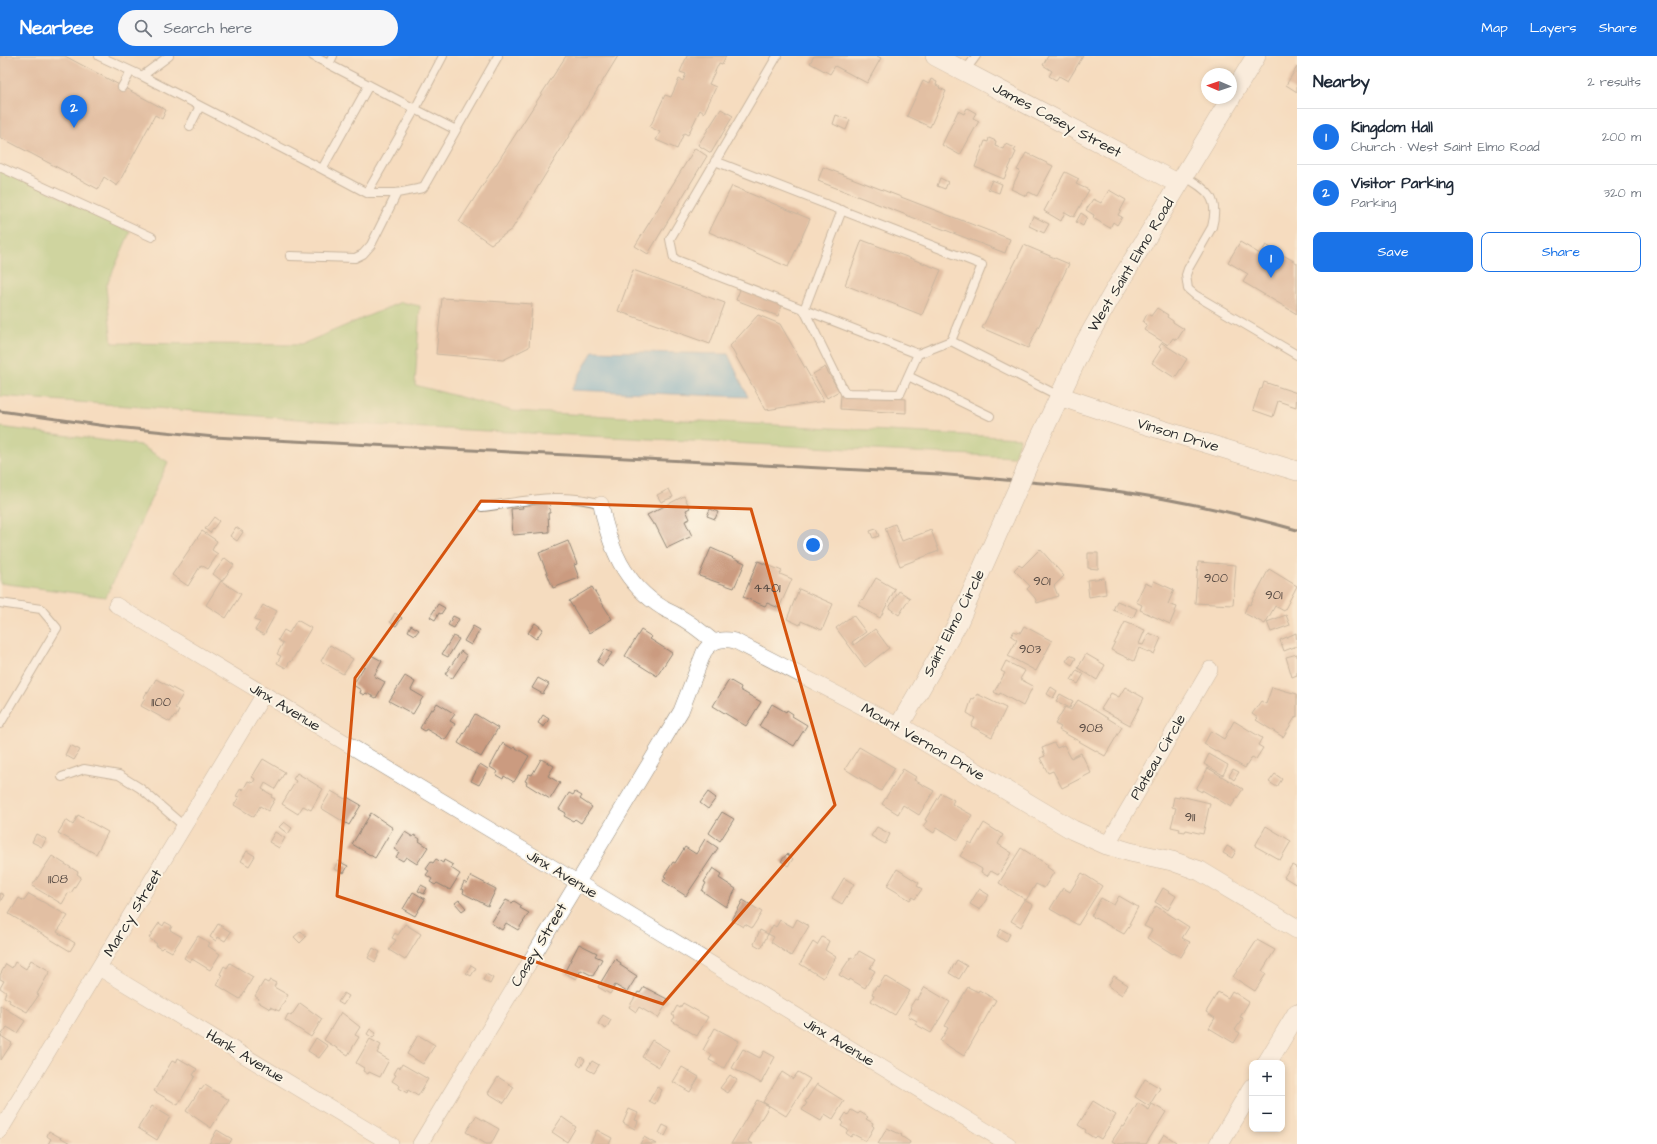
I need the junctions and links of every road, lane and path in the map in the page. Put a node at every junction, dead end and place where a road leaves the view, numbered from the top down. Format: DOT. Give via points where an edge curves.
graph roads {
  1 [pos="99,56"];
  2 [pos="169,56"];
  3 [pos="313,56"];
  4 [pos="333,56"];
  5 [pos="443,56"];
  6 [pos="498,56"];
  7 [pos="777,56"];
  8 [pos="935,56"];
  9 [pos="976,56"];
  10 [pos="1256,56"];
  11 [pos="329,64"];
  12 [pos="130,71"];
  13 [pos="965,71"];
  14 [pos="142,76"];
  15 [pos="369,86"];
  16 [pos="122,87"];
  17 [pos="1237,88"];
  18 [pos="1227,104"];
  19 [pos="200,106"];
  20 [pos="415,109"];
  21 [pos="190,126"];
  22 [pos="456,130"];
  23 [pos="715,161"];
  24 [pos="0,167"];
  25 [pos="322,168"];
  26 [pos="1181,180"];
  27 [pos="367,193"];
  28 [pos="397,193"];
  29 [pos="842,210"];
  30 [pos="152,237"];
  31 [pos="290,256"];
  32 [pos="804,310"];
  33 [pos="951,341"];
  34 [pos="918,354"];
  35 [pos="1297,356"];
  36 [pos="908,376"];
  37 [pos="1059,396"];
  38 [pos="990,416"];
  39 [pos="1040,438"];
  40 [pos="1297,471"];
  41 [pos="601,504"];
  42 [pos="482,507"];
  43 [pos="0,603"];
  44 [pos="116,605"];
  45 [pos="714,642"];
  46 [pos="1210,668"];
  47 [pos="264,694"];
  48 [pos="0,724"];
  49 [pos="899,726"];
  50 [pos="62,777"];
  51 [pos="185,827"];
  52 [pos="1107,845"];
  53 [pos="577,882"];
  54 [pos="1297,929"];
  55 [pos="100,968"];
  56 [pos="1297,1013"];
  57 [pos="1269,1060"];
  58 [pos="1249,1093"];
  59 [pos="0,1132"];
  60 [pos="391,1144"];
  61 [pos="420,1144"];
  62 [pos="1008,1144"];
  63 [pos="1219,1144"];
  1 -- 12 [label="lane"];
  2 -- 14 [label="lane"];
  3 -- 11 [label="lane"];
  4 -- 11 [label="lane"];
  5 -- 20 [label="lane"];
  6 -- 22 [label="lane"];
  7 -- 23 [label="lane"];
  8 -- 13 [label="street, James Casey Street"];
  9 -- 13 [label="lane"];
  10 -- 17 [label="street, West Saint Elmo Road"];
  11 -- 15 [label="lane"];
  12 -- 14 [label="lane"];
  12 -- 16 [label="lane"];
  13 -- 26 [label="street, James Casey Street"];
  14 -- 19 [label="lane"];
  15 -- 20 [label="lane"];
  15 -- 25 [label="lane"];
  18 -- 26 [label="street, West Saint Elmo Road"];
  19 -- 21 [label="lane"];
  19 -- 25 [label="lane"];
  20 -- 22 [label="lane"];
  20 -- 27 [label="lane"];
  22 -- 28 [label="lane" via="423,188"];
  23 -- 29 [label="lane"];
  23 -- 32 [label="lane" via="670,239 674,259"];
  24 -- 30 [label="lane"];
  25 -- 27 [label="lane"];
  26 -- 35 [label="lane" via="1207,190 1214,210 1212,227 1186,275 1188,289"];
  26 -- 37 [label="street, West Saint Elmo Road" via="1084,344"];
  27 -- 28 [label="lane"];
  28 -- 31 [label="lane" via="364,254 355,258"];
  29 -- 32 [label="lane"];
  29 -- 33 [label="lane" via="982,265"];
  32 -- 34 [label="lane"];
  32 -- 36 [label="lane" via="844,393 900,394"];
  33 -- 34 [label="lane"];
  33 -- 37 [label="lane"];
  34 -- 36 [label="lane"];
  36 -- 38 [label="lane"];
  37 -- 39 [label="street, West Saint Elmo Road"];
  37 -- 40 [label="street, Vinson Drive"];
  39 -- 49 [label="street, Saint Elmo Circle, bridge" via="958,623"];
  41 -- 42 [label="lane" via="574,498 545,498"];
  41 -- 45 [label="street" via="612,547 618,561 632,580 649,598 697,628"];
  43 -- 48 [label="lane" via="41,609 57,628"];
  44 -- 47 [label="street, Jinx Avenue"];
  45 -- 49 [label="street, Mount Vernon Drive" via="727,639 735,641"];
  45 -- 53 [label="street, Casey Street" via="708,645 704,652 681,711"];
  46 -- 52 [label="street, Plateau Circle"];
  47 -- 51 [label="street, Marcy Street"];
  47 -- 53 [label="street, Jinx Avenue"];
  49 -- 52 [label="street, Mount Vernon Drive" via="1058,822"];
  50 -- 51 [label="lane" via="84,769 119,775 140,788"];
  51 -- 55 [label="street, Marcy Street"];
  52 -- 54 [label="street, Mount Vernon Drive" via="1172,861 1200,871"];
  53 -- 61 [label="street, Casey Street"];
  53 -- 62 [label="street, Jinx Avenue"];
  55 -- 59 [label="street, Marcy Street"];
  55 -- 60 [label="street, Hank Avenue"];
  56 -- 57 [label="street"];
  58 -- 63 [label="street"];
}
